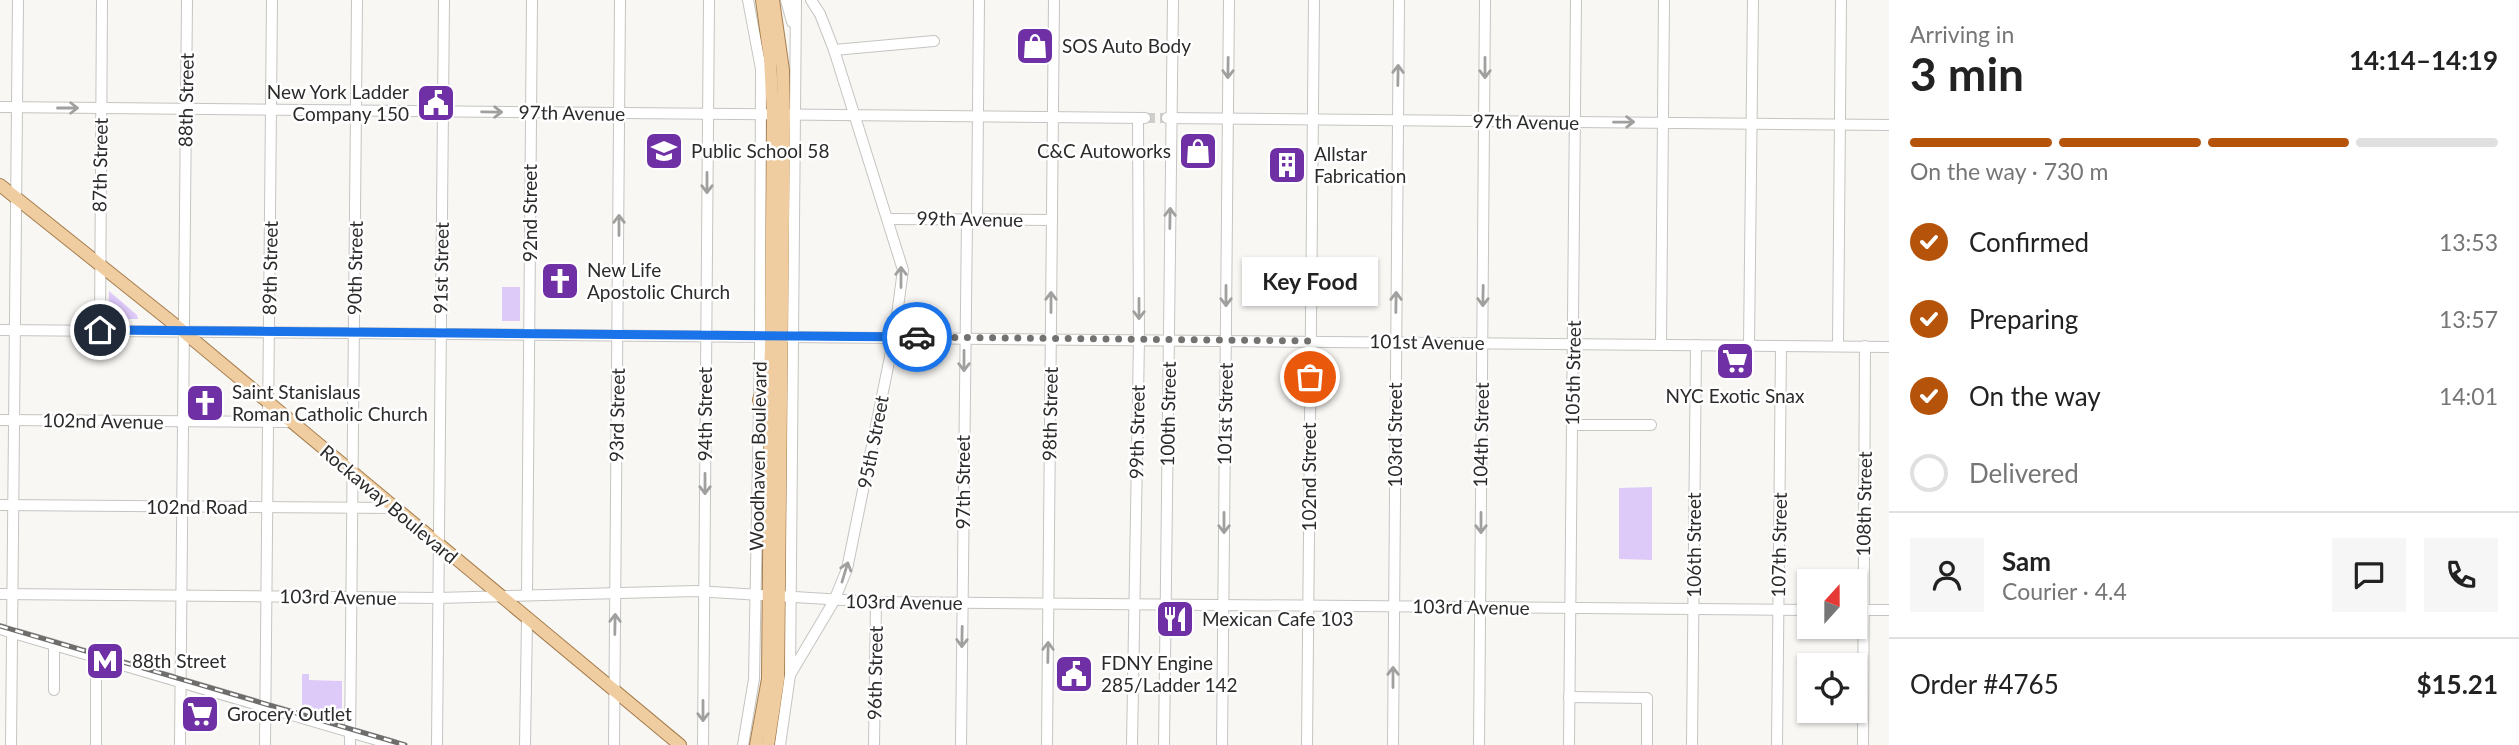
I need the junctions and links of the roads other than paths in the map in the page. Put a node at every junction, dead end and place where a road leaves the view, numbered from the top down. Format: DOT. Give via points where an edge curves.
graph roads {
  1 [pos="18,0"];
  2 [pos="102,0"];
  3 [pos="187,0"];
  4 [pos="272,0"];
  5 [pos="357,0"];
  6 [pos="444,0"];
  7 [pos="532,0"];
  8 [pos="620,0"];
  9 [pos="709,0"];
  10 [pos="748,0"];
  11 [pos="762,0"];
  12 [pos="773,0"];
  13 [pos="786,0"];
  14 [pos="796,0"];
  15 [pos="811,0"];
  16 [pos="979,0"];
  17 [pos="1054,0"];
  18 [pos="1173,0"];
  19 [pos="1229,0"];
  20 [pos="1314,0"];
  21 [pos="1399,0"];
  22 [pos="1485,0"];
  23 [pos="1576,0"];
  24 [pos="1664,0"];
  25 [pos="1753,0"];
  26 [pos="1841,0"];
  27 [pos="795,31"];
  28 [pos="934,41"];
  29 [pos="834,50"];
  30 [pos="0,107"];
  31 [pos="16,108"];
  32 [pos="101,108"];
  33 [pos="186,109"];
  34 [pos="271,110"];
  35 [pos="356,110"];
  36 [pos="443,111"];
  37 [pos="531,112"];
  38 [pos="620,113"];
  39 [pos="708,114"];
  40 [pos="778,115"];
  41 [pos="853,115"];
  42 [pos="978,117"];
  43 [pos="1053,118"];
  44 [pos="1141,118"];
  45 [pos="1167,118"];
  46 [pos="1227,118"];
  47 [pos="1312,120"];
  48 [pos="1398,121"];
  49 [pos="1484,122"];
  50 [pos="1663,122"];
  51 [pos="1575,123"];
  52 [pos="1751,123"];
  53 [pos="1840,124"];
  54 [pos="1889,125"];
  55 [pos="0,185"];
  56 [pos="794,186"];
  57 [pos="16,198"];
  58 [pos="783,207"];
  59 [pos="888,219"];
  60 [pos="972,219"];
  61 [pos="1052,220"];
  62 [pos="100,266"];
  63 [pos="0,330"];
  64 [pos="15,330"];
  65 [pos="100,330"];
  66 [pos="184,332"];
  67 [pos="269,332"];
  68 [pos="354,333"];
  69 [pos="441,334"];
  70 [pos="529,334"];
  71 [pos="618,335"];
  72 [pos="706,336"];
  73 [pos="776,336"];
  74 [pos="894,337"];
  75 [pos="964,338"];
  76 [pos="1051,339"];
  77 [pos="1139,340"];
  78 [pos="1169,340"];
  79 [pos="1226,340"];
  80 [pos="1310,341"];
  81 [pos="1395,342"];
  82 [pos="1482,343"];
  83 [pos="1573,344"];
  84 [pos="1661,344"];
  85 [pos="1696,345"];
  86 [pos="1749,345"];
  87 [pos="1781,346"];
  88 [pos="1838,346"];
  89 [pos="1866,346"];
  90 [pos="1889,346"];
  91 [pos="770,369"];
  92 [pos="759,400"];
  93 [pos="269,404"];
  94 [pos="0,420"];
  95 [pos="14,420"];
  96 [pos="184,421"];
  97 [pos="268,422"];
  98 [pos="290,422"];
  99 [pos="1572,425"];
  100 [pos="1651,425"];
  101 [pos="353,473"];
  102 [pos="0,505"];
  103 [pos="13,505"];
  104 [pos="183,507"];
  105 [pos="268,507"];
  106 [pos="395,508"];
  107 [pos="353,509"];
  108 [pos="439,546"];
  109 [pos="1860,569"];
  110 [pos="615,591"];
  111 [pos="704,591"];
  112 [pos="0,594"];
  113 [pos="527,594"];
  114 [pos="12,595"];
  115 [pos="182,595"];
  116 [pos="497,595"];
  117 [pos="267,596"];
  118 [pos="774,596"];
  119 [pos="352,597"];
  120 [pos="438,598"];
  121 [pos="834,601"];
  122 [pos="876,602"];
  123 [pos="962,602"];
  124 [pos="1048,603"];
  125 [pos="1135,604"];
  126 [pos="1166,605"];
  127 [pos="1223,605"];
  128 [pos="1393,605"];
  129 [pos="1308,606"];
  130 [pos="1480,606"];
  131 [pos="1570,608"];
  132 [pos="1694,609"];
  133 [pos="1778,609"];
  134 [pos="1797,610"];
  135 [pos="1867,610"];
  136 [pos="1889,610"];
  137 [pos="527,620"];
  138 [pos="6,631"];
  139 [pos="1860,639"];
  140 [pos="54,645"];
  141 [pos="96,657"];
  142 [pos="790,676"];
  143 [pos="181,681"];
  144 [pos="54,690"];
  145 [pos="615,692"];
  146 [pos="1570,697"];
  147 [pos="266,707"];
  148 [pos="350,732"];
  149 [pos="10,745"];
  150 [pos="96,745"];
  151 [pos="180,745"];
  152 [pos="265,745"];
  153 [pos="350,745"];
  154 [pos="394,745"];
  155 [pos="437,745"];
  156 [pos="525,745"];
  157 [pos="614,745"];
  158 [pos="680,745"];
  159 [pos="703,745"];
  160 [pos="743,745"];
  161 [pos="755,745"];
  162 [pos="768,745"];
  163 [pos="780,745"];
  164 [pos="874,745"];
  165 [pos="961,745"];
  166 [pos="1047,745"];
  167 [pos="1132,745"];
  168 [pos="1164,745"];
  169 [pos="1222,745"];
  170 [pos="1307,745"];
  171 [pos="1393,745"];
  172 [pos="1479,745"];
  173 [pos="1569,745"];
  174 [pos="1647,745"];
  175 [pos="1692,745"];
  176 [pos="1777,745"];
  177 [pos="1863,745"];
  1 -- 31 [label="street"];
  2 -- 32 [label="street, 87th Street"];
  3 -- 33 [label="street, 88th Street"];
  4 -- 34 [label="street, 89th Street"];
  5 -- 35 [label="street, 90th Street"];
  6 -- 36 [label="street, 91st Street"];
  7 -- 37 [label="street, 92nd Street"];
  8 -- 38 [label="street, 93rd Street"];
  9 -- 39 [label="street, 94th Street"];
  10 -- 40 [label="street, Woodhaven Boulevard" via="761,69"];
  11 -- 40 [label="main road, Woodhaven Boulevard"];
  12 -- 40 [label="main road, Woodhaven Boulevard" via="782,61"];
  13 -- 27 [label="street, Woodhaven Boulevard"];
  14 -- 27 [label="street, Woodhaven Boulevard"];
  15 -- 29 [label="street, 95th Street"];
  16 -- 42 [label="street, 97th Street"];
  17 -- 43 [label="street, 98th Street"];
  18 -- 45 [label="street, 100th Street"];
  19 -- 46 [label="street, 101st Street, one-way"];
  20 -- 47 [label="street, 102nd Street"];
  48 -- 21 [label="street, 103rd Street, one-way"];
  22 -- 49 [label="street, 104th Street, one-way"];
  23 -- 51 [label="street, 105th Street"];
  24 -- 50 [label="street"];
  25 -- 52 [label="street"];
  26 -- 53 [label="street"];
  27 -- 40 [label="street, Woodhaven Boulevard"];
  28 -- 29 [label="street"];
  29 -- 41 [label="street, 95th Street"];
  30 -- 31 [label="street, 97th Avenue"];
  31 -- 32 [label="street, 97th Avenue, one-way"];
  31 -- 57 [label="street"];
  32 -- 33 [label="street, 97th Avenue"];
  32 -- 62 [label="street, 87th Street"];
  33 -- 34 [label="street, 97th Avenue"];
  33 -- 66 [label="street, 88th Street"];
  34 -- 35 [label="street, 97th Avenue"];
  34 -- 67 [label="street, 89th Street"];
  35 -- 36 [label="street, 97th Avenue"];
  35 -- 68 [label="street, 90th Street"];
  36 -- 37 [label="street, 97th Avenue, one-way"];
  36 -- 69 [label="street, 91st Street"];
  37 -- 38 [label="street, 97th Avenue"];
  37 -- 70 [label="street, 92nd Street"];
  38 -- 39 [label="street, 97th Avenue"];
  71 -- 38 [label="street, 93rd Street, one-way"];
  39 -- 40 [label="street, 97th Avenue"];
  39 -- 72 [label="street, 94th Street, one-way"];
  40 -- 41 [label="street, 97th Avenue"];
  40 -- 56 [label="street, Woodhaven Boulevard"];
  40 -- 58 [label="main road, Woodhaven Boulevard"];
  40 -- 73 [label="main road, Woodhaven Boulevard"];
  41 -- 42 [label="street, 97th Avenue"];
  41 -- 59 [label="street, 95th Street"];
  42 -- 43 [label="street, 97th Avenue"];
  42 -- 60 [label="street, 97th Street"];
  43 -- 44 [label="street, 97th Avenue"];
  43 -- 61 [label="street, 98th Street"];
  44 -- 77 [label="street, 99th Street, one-way"];
  45 -- 46 [label="street, 97th Avenue"];
  78 -- 45 [label="street, 100th Street, one-way"];
  46 -- 47 [label="street, 97th Avenue"];
  46 -- 79 [label="street, 101st Street, one-way"];
  47 -- 48 [label="street, 97th Avenue"];
  47 -- 80 [label="street, 102nd Street"];
  48 -- 49 [label="street, 97th Avenue"];
  81 -- 48 [label="street, 103rd Street, one-way"];
  49 -- 51 [label="street, 97th Avenue"];
  49 -- 82 [label="street, 104th Street, one-way"];
  51 -- 50 [label="street, 97th Avenue, one-way"];
  50 -- 52 [label="street, 97th Avenue"];
  50 -- 84 [label="street"];
  51 -- 83 [label="street, 105th Street"];
  52 -- 53 [label="street, 97th Avenue"];
  52 -- 86 [label="street"];
  53 -- 54 [label="street, 97th Avenue"];
  53 -- 88 [label="street"];
  55 -- 57 [label="main road, Rockaway Boulevard"];
  56 -- 58 [label="main road"];
  56 -- 73 [label="street, Woodhaven Boulevard"];
  57 -- 62 [label="main road, Rockaway Boulevard"];
  57 -- 64 [label="street"];
  58 -- 73 [label="main road, Woodhaven Boulevard"];
  59 -- 60 [label="street, 99th Avenue"];
  74 -- 59 [label="street, 95th Street, one-way" via="903,270"];
  60 -- 61 [label="street, 99th Avenue"];
  60 -- 75 [label="street, 97th Street"];
  76 -- 61 [label="street, 98th Street, one-way"];
  62 -- 65 [label="street, 87th Street"];
  62 -- 66 [label="main road, Rockaway Boulevard"];
  63 -- 64 [label="street, 101st Avenue"];
  64 -- 65 [label="street, 101st Avenue"];
  64 -- 95 [label="street"];
  65 -- 66 [label="street, 101st Avenue"];
  66 -- 67 [label="street, 101st Avenue"];
  66 -- 93 [label="main road, Rockaway Boulevard"];
  66 -- 96 [label="street, 88th Street"];
  67 -- 68 [label="street, 101st Avenue"];
  67 -- 93 [label="street, 89th Street"];
  68 -- 69 [label="street, 101st Avenue"];
  68 -- 101 [label="street, 90th Street"];
  69 -- 70 [label="street, 101st Avenue"];
  69 -- 108 [label="street, 91st Street"];
  70 -- 71 [label="street, 101st Avenue"];
  70 -- 113 [label="street, 92nd Street"];
  71 -- 72 [label="street, 101st Avenue"];
  71 -- 110 [label="street, 93rd Street"];
  72 -- 73 [label="street, 101st Avenue"];
  72 -- 111 [label="street, 94th Street, one-way"];
  73 -- 74 [label="street, 101st Avenue"];
  73 -- 91 [label="main road, Woodhaven Boulevard"];
  73 -- 92 [label="street, Woodhaven Boulevard"];
  73 -- 118 [label="main road, Woodhaven Boulevard"];
  74 -- 75 [label="street, 101st Avenue"];
  121 -- 74 [label="street, 95th Street, one-way" via="850,555"];
  75 -- 76 [label="street, 101st Avenue"];
  75 -- 123 [label="street, 97th Street, one-way"];
  76 -- 77 [label="street, 101st Avenue"];
  76 -- 124 [label="street, 98th Street"];
  77 -- 78 [label="street, 101st Avenue"];
  77 -- 125 [label="street, 99th Street"];
  78 -- 79 [label="street, 101st Avenue"];
  78 -- 126 [label="street, 100th Street"];
  79 -- 80 [label="street, 101st Avenue"];
  79 -- 127 [label="street, 101st Street, one-way"];
  80 -- 81 [label="street, 101st Avenue"];
  80 -- 129 [label="street, 102nd Street"];
  81 -- 82 [label="street, 101st Avenue"];
  81 -- 128 [label="street, 103rd Street"];
  82 -- 83 [label="street, 101st Avenue"];
  82 -- 130 [label="street, 104th Street, one-way"];
  83 -- 84 [label="street, 101st Avenue"];
  83 -- 99 [label="street, 105th Street"];
  84 -- 85 [label="street, 101st Avenue"];
  85 -- 86 [label="street, 101st Avenue"];
  85 -- 132 [label="street, 106th Street"];
  86 -- 87 [label="street, 101st Avenue"];
  87 -- 88 [label="street, 101st Avenue"];
  87 -- 133 [label="street, 107th Street"];
  88 -- 89 [label="street, 101st Avenue"];
  89 -- 90 [label="street, 101st Avenue"];
  89 -- 109 [label="street, 108th Street"];
  91 -- 92 [label="main road"];
  91 -- 118 [label="main road, Woodhaven Boulevard"];
  92 -- 118 [label="street, Woodhaven Boulevard"];
  93 -- 97 [label="street, 89th Street"];
  93 -- 98 [label="main road, Rockaway Boulevard"];
  94 -- 95 [label="street, 102nd Avenue"];
  95 -- 96 [label="street, 102nd Avenue"];
  95 -- 103 [label="street"];
  96 -- 97 [label="street, 102nd Avenue"];
  96 -- 104 [label="street, 88th Street"];
  97 -- 98 [label="street, 102nd Avenue"];
  97 -- 105 [label="street, 89th Street"];
  98 -- 101 [label="main road, Rockaway Boulevard"];
  99 -- 100 [label="street"];
  99 -- 131 [label="street, 105th Street"];
  101 -- 106 [label="main road, Rockaway Boulevard"];
  101 -- 107 [label="street, 90th Street"];
  102 -- 103 [label="street, 102nd Road"];
  103 -- 104 [label="street, 102nd Road"];
  103 -- 114 [label="street"];
  104 -- 105 [label="street, 102nd Road"];
  104 -- 115 [label="street, 88th Street"];
  105 -- 107 [label="street, 102nd Road"];
  105 -- 117 [label="street, 89th Street"];
  106 -- 107 [label="street, 102nd Road"];
  106 -- 108 [label="main road, Rockaway Boulevard"];
  107 -- 119 [label="street, 90th Street"];
  108 -- 116 [label="main road, Rockaway Boulevard"];
  108 -- 120 [label="street, 91st Street"];
  110 -- 111 [label="street, 103rd Avenue"];
  110 -- 113 [label="street, 103rd Avenue"];
  145 -- 110 [label="street, 93rd Street, one-way"];
  111 -- 118 [label="street, 103rd Avenue"];
  111 -- 159 [label="street, 94th Street, one-way"];
  112 -- 114 [label="street, 103rd Avenue"];
  113 -- 116 [label="street, 103rd Avenue"];
  114 -- 115 [label="street, 103rd Avenue"];
  114 -- 138 [label="street"];
  115 -- 117 [label="street, 103rd Avenue"];
  115 -- 143 [label="street, 88th Street"];
  116 -- 120 [label="street, 103rd Avenue"];
  116 -- 137 [label="main road, Rockaway Boulevard"];
  117 -- 119 [label="street, 103rd Avenue"];
  117 -- 147 [label="street, 89th Street"];
  118 -- 121 [label="street, 103rd Avenue"];
  118 -- 142 [label="street, Woodhaven Boulevard"];
  118 -- 160 [label="street, Woodhaven Boulevard"];
  118 -- 161 [label="main road, Woodhaven Boulevard" via="768,678"];
  118 -- 162 [label="main road, Woodhaven Boulevard" via="778,679"];
  119 -- 120 [label="street, 103rd Avenue"];
  119 -- 148 [label="street, 90th Street"];
  120 -- 155 [label="street, 91st Street"];
  121 -- 122 [label="street, 103rd Avenue"];
  121 -- 142 [label="street, 95th Street"];
  122 -- 123 [label="street, 103rd Avenue"];
  122 -- 164 [label="street, 96th Street"];
  123 -- 124 [label="street, 103rd Avenue"];
  123 -- 165 [label="street, 97th Street, one-way"];
  124 -- 125 [label="street, 103rd Avenue"];
  166 -- 124 [label="street, 98th Street, one-way"];
  125 -- 126 [label="street, 103rd Avenue"];
  125 -- 167 [label="street, 99th Street"];
  126 -- 127 [label="street, 103rd Avenue"];
  126 -- 168 [label="street, 100th Street"];
  127 -- 129 [label="street, 103rd Avenue"];
  127 -- 169 [label="street, 101st Street"];
  128 -- 129 [label="street, 103rd Avenue"];
  128 -- 130 [label="street, 103rd Avenue"];
  171 -- 128 [label="street, 103rd Street, one-way"];
  129 -- 170 [label="street, 102nd Street"];
  130 -- 131 [label="street, 103rd Avenue"];
  130 -- 172 [label="street, 104th Street"];
  131 -- 132 [label="street, 103rd Avenue"];
  131 -- 146 [label="street, 105th Street"];
  132 -- 133 [label="street, 103rd Avenue"];
  132 -- 175 [label="street, 106th Street"];
  133 -- 134 [label="street, 103rd Avenue"];
  133 -- 176 [label="street, 107th Street"];
  135 -- 136 [label="street"];
  137 -- 145 [label="main road, Rockaway Boulevard"];
  137 -- 156 [label="street"];
  138 -- 140 [label="street"];
  138 -- 149 [label="street"];
  139 -- 177 [label="street, 108th Street"];
  140 -- 141 [label="street"];
  140 -- 144 [label="street"];
  141 -- 143 [label="street"];
  141 -- 150 [label="street"];
  142 -- 163 [label="street, Woodhaven Boulevard"];
  143 -- 147 [label="street"];
  143 -- 151 [label="street, 88th Street"];
  145 -- 157 [label="street, 93rd Street"];
  145 -- 158 [label="main road, Rockaway Boulevard"];
  146 -- 173 [label="street, 105th Street"];
  146 -- 174 [label="street" via="1647,698"];
  147 -- 148 [label="street"];
  147 -- 152 [label="street, 89th Street"];
  148 -- 153 [label="street, 90th Street"];
  148 -- 154 [label="street"];
}
